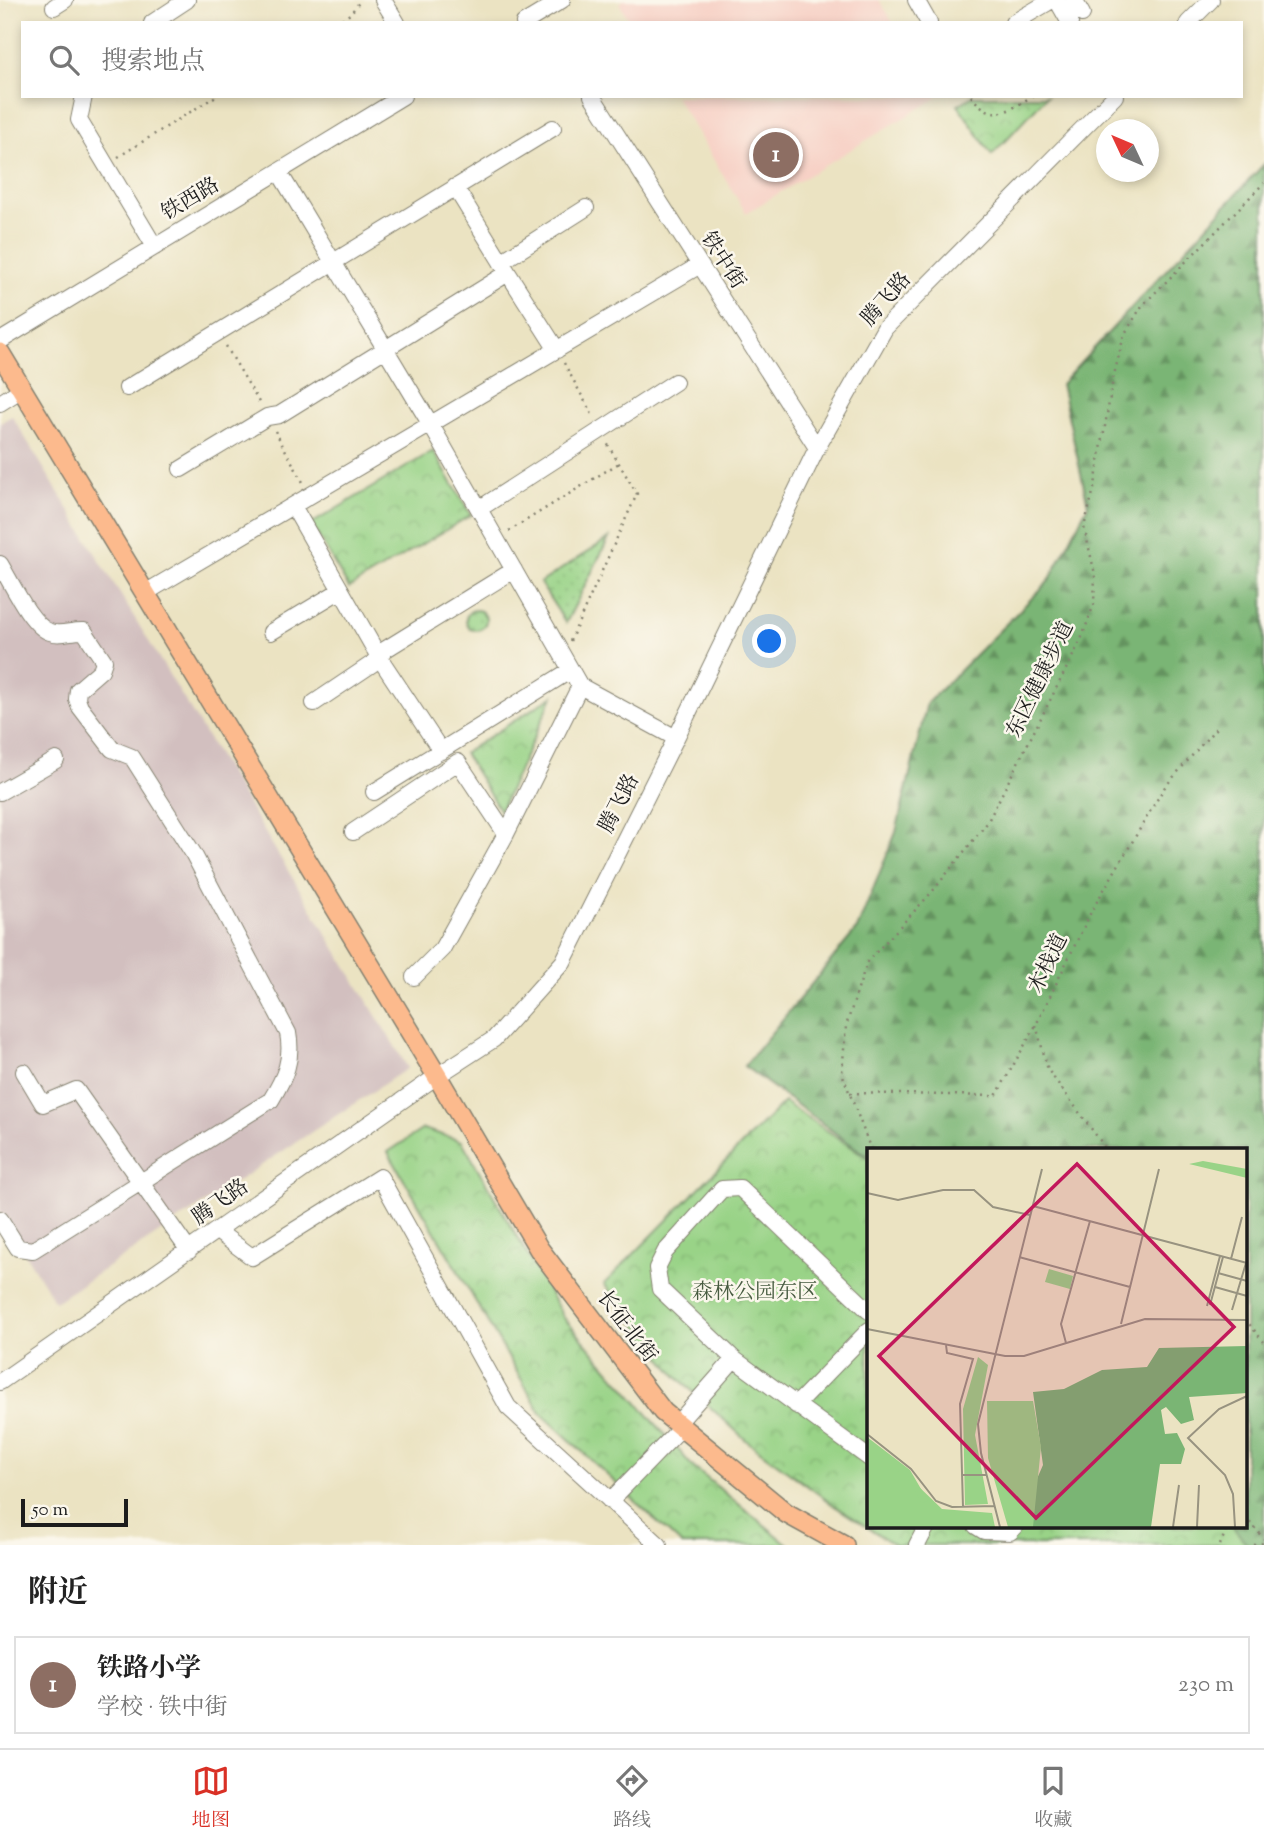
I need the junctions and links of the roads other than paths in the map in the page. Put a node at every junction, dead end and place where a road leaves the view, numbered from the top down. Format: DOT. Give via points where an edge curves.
graph roads {
  1 [pos="187,0"];
  2 [pos="383,0"];
  3 [pos="562,0"];
  4 [pos="916,0"];
  5 [pos="1054,0"];
  6 [pos="1211,0"];
  7 [pos="538,12"];
  8 [pos="1075,12"];
  9 [pos="155,21"];
  10 [pos="396,21"];
  11 [pos="928,21"];
  12 [pos="1017,21"];
  13 [pos="1190,21"];
  14 [pos="83,98"];
  15 [pos="400,98"];
  16 [pos="593,98"];
  17 [pos="1113,98"];
  18 [pos="553,128"];
  19 [pos="279,172"];
  20 [pos="455,187"];
  21 [pos="586,208"];
  22 [pos="155,247"];
  23 [pos="333,262"];
  24 [pos="700,265"];
  25 [pos="505,268"];
  26 [pos="0,341"];
  27 [pos="385,349"];
  28 [pos="557,350"];
  29 [pos="0,353"];
  30 [pos="675,382"];
  31 [pos="127,388"];
  32 [pos="22,389"];
  33 [pos="0,403"];
  34 [pos="431,425"];
  35 [pos="817,448"];
  36 [pos="181,469"];
  37 [pos="293,506"];
  38 [pos="478,509"];
  39 [pos="0,564"];
  40 [pos="513,570"];
  41 [pos="341,590"];
  42 [pos="145,593"];
  43 [pos="271,632"];
  44 [pos="379,657"];
  45 [pos="567,664"];
  46 [pos="580,686"];
  47 [pos="314,703"];
  48 [pos="676,738"];
  49 [pos="441,751"];
  50 [pos="56,760"];
  51 [pos="0,792"];
  52 [pos="374,792"];
  53 [pos="353,832"];
  54 [pos="506,834"];
  55 [pos="414,976"];
  56 [pos="24,1072"];
  57 [pos="437,1076"];
  58 [pos="141,1182"];
  59 [pos="0,1219"];
  60 [pos="217,1231"];
  61 [pos="189,1251"];
  62 [pos="867,1309"];
  63 [pos="867,1332"];
  64 [pos="734,1359"];
  65 [pos="0,1382"];
  66 [pos="796,1405"];
  67 [pos="679,1426"];
  68 [pos="867,1457"];
  69 [pos="610,1501"];
  70 [pos="926,1528"];
  71 [pos="979,1528"];
  72 [pos="1014,1528"];
  73 [pos="659,1545"];
  74 [pos="844,1545"];
  75 [pos="917,1545"];
  1 -- 9 [label="street"];
  2 -- 10 [label="street"];
  3 -- 7 [label="street"];
  4 -- 11 [label="street"];
  5 -- 8 [label="street"];
  5 -- 12 [label="street"];
  6 -- 13 [label="street"];
  14 -- 22 [label="street" via="79,120"];
  15 -- 19 [label="street, 铁西路"];
  16 -- 24 [label="street, 铁中街"];
  17 -- 35 [label="street, 腾飞路" via="885,328"];
  18 -- 20 [label="street"];
  19 -- 22 [label="street, 铁西路"];
  19 -- 23 [label="street"];
  20 -- 23 [label="street"];
  20 -- 25 [label="street"];
  21 -- 25 [label="street"];
  22 -- 26 [label="street, 铁西路"];
  23 -- 27 [label="street"];
  23 -- 31 [label="street"];
  24 -- 28 [label="street"];
  24 -- 35 [label="street, 铁中街"];
  25 -- 27 [label="street"];
  25 -- 28 [label="street"];
  27 -- 34 [label="street"];
  27 -- 36 [label="street"];
  28 -- 34 [label="street"];
  29 -- 32 [label="main road, 长征北街"];
  30 -- 38 [label="street"];
  32 -- 33 [label="street"];
  32 -- 42 [label="main road, 长征北街"];
  34 -- 37 [label="street"];
  34 -- 38 [label="street"];
  35 -- 48 [label="street, 腾飞路"];
  37 -- 41 [label="street"];
  37 -- 42 [label="street"];
  38 -- 40 [label="street"];
  39 -- 58 [label="street" via="38,625 52,634 84,631 104,660 101,670 78,690 80,707 112,749 132,757 193,853 288,1033 291,1052 271,1100"];
  40 -- 44 [label="street"];
  40 -- 45 [label="street"];
  41 -- 43 [label="street"];
  41 -- 44 [label="street"];
  42 -- 57 [label="main road, 长征北街"];
  44 -- 47 [label="street"];
  44 -- 49 [label="street"];
  45 -- 46 [label="street"];
  45 -- 49 [label="street"];
  46 -- 48 [label="street"];
  46 -- 54 [label="street"];
  48 -- 57 [label="street, 腾飞路" via="564,962 494,1039"];
  49 -- 52 [label="street"];
  50 -- 51 [label="street"];
  53 -- 54 [label="street" via="458,762"];
  54 -- 55 [label="street" via="442,949"];
  56 -- 58 [label="street" via="43,1104 76,1090"];
  57 -- 60 [label="street, 腾飞路"];
  57 -- 67 [label="main road, 长征北街" via="539,1250 663,1412"];
  58 -- 59 [label="street" via="33,1250 18,1248"];
  58 -- 61 [label="street"];
  60 -- 61 [label="street, 腾飞路"];
  60 -- 69 [label="street" via="253,1257 380,1177 508,1407"];
  61 -- 65 [label="street, 腾飞路"];
  62 -- 64 [label="street" via="740,1188 722,1189 665,1252 657,1268 660,1289"];
  63 -- 66 [label="street"];
  64 -- 66 [label="street"];
  64 -- 67 [label="street"];
  66 -- 68 [label="street"];
  67 -- 69 [label="street"];
  67 -- 74 [label="main road, 长征北街" via="786,1513"];
  69 -- 73 [label="street"];
  70 -- 75 [label="street"];
  71 -- 72 [label="street" via="1010,1532"];
}
